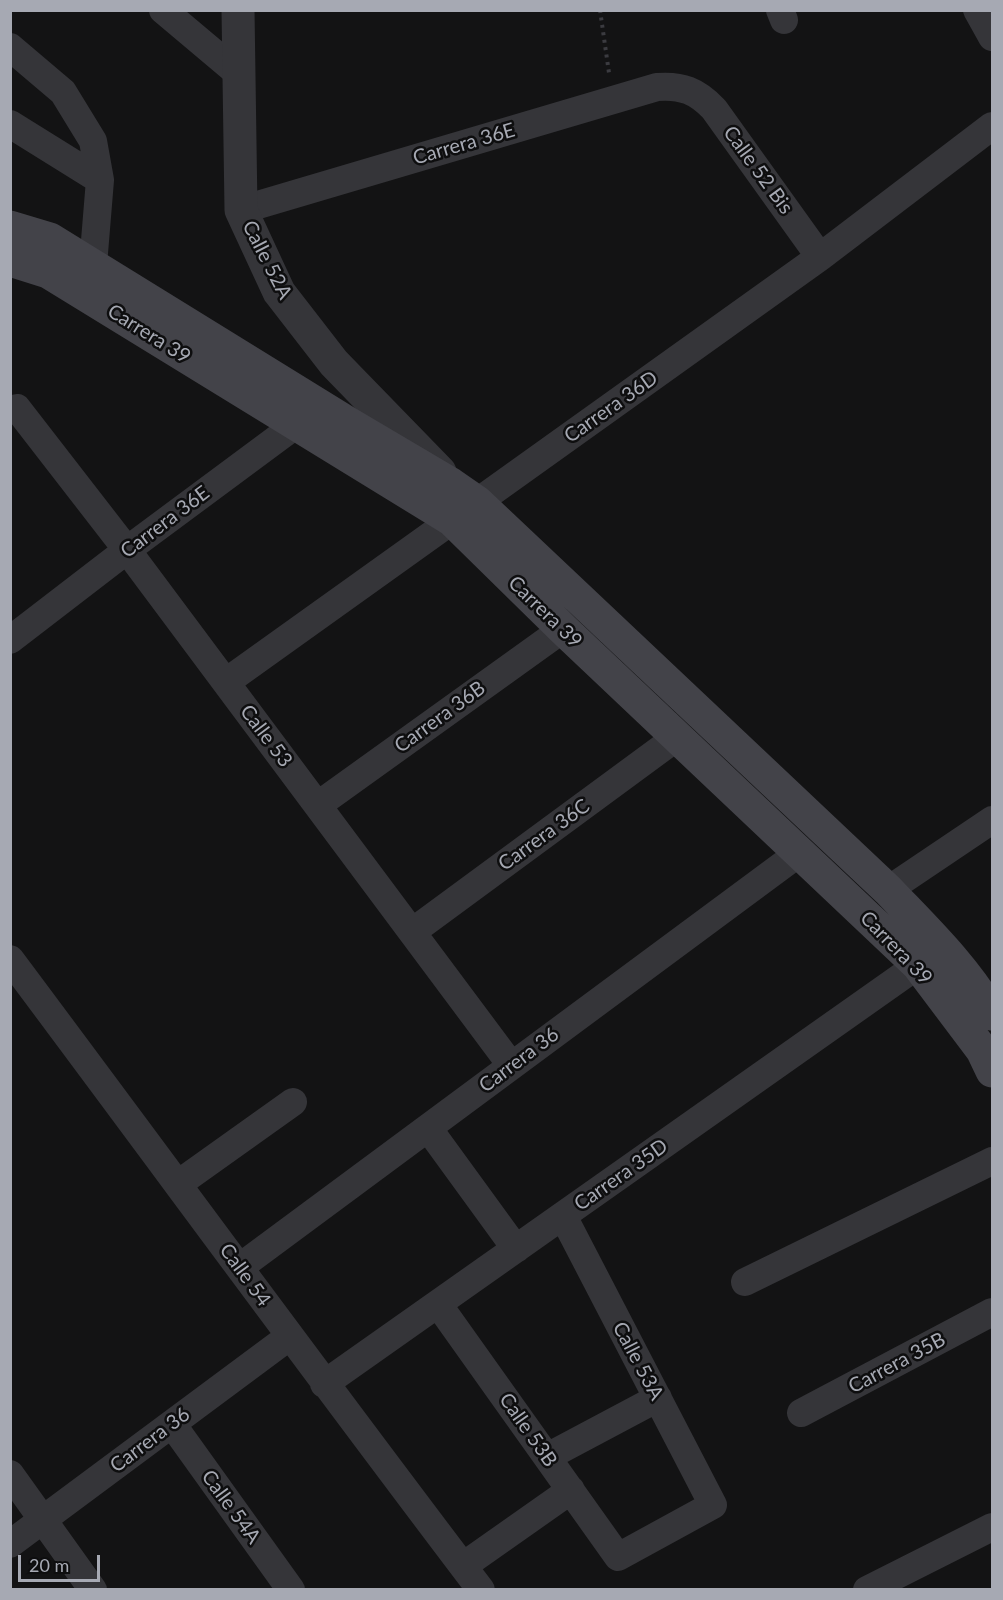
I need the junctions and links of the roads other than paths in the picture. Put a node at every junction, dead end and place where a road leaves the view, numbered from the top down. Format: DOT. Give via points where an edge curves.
graph roads {
  1 [pos="163,10"];
  2 [pos="238,10"];
  3 [pos="977,10"];
  4 [pos="993,37"];
  5 [pos="10,47"];
  6 [pos="239,74"];
  7 [pos="688,89"];
  8 [pos="10,124"];
  9 [pos="993,126"];
  10 [pos="100,180"];
  11 [pos="241,210"];
  12 [pos="10,227"];
  13 [pos="820,257"];
  14 [pos="10,260"];
  15 [pos="93,265"];
  16 [pos="17,408"];
  17 [pos="308,415"];
  18 [pos="460,502"];
  19 [pos="128,550"];
  20 [pos="563,629"];
  21 [pos="10,640"];
  22 [pos="226,682"];
  23 [pos="677,737"];
  24 [pos="318,805"];
  25 [pos="993,820"];
  26 [pos="799,853"];
  27 [pos="888,890"];
  28 [pos="412,932"];
  29 [pos="10,959"];
  30 [pos="918,965"];
  31 [pos="993,1014"];
  32 [pos="511,1065"];
  33 [pos="993,1071"];
  34 [pos="293,1102"];
  35 [pos="428,1128"];
  36 [pos="993,1161"];
  37 [pos="178,1184"];
  38 [pos="563,1216"];
  39 [pos="516,1249"];
  40 [pos="240,1267"];
  41 [pos="745,1282"];
  42 [pos="438,1304"];
  43 [pos="993,1312"];
  44 [pos="290,1336"];
  45 [pos="324,1384"];
  46 [pos="658,1398"];
  47 [pos="801,1413"];
  48 [pos="172,1424"];
  49 [pos="547,1457"];
  50 [pos="10,1474"];
  51 [pos="571,1490"];
  52 [pos="43,1519"];
  53 [pos="993,1527"];
  54 [pos="10,1544"];
  55 [pos="618,1557"];
  56 [pos="463,1566"];
  57 [pos="93,1590"];
  58 [pos="291,1590"];
  59 [pos="481,1590"];
  60 [pos="867,1590"];
  1 -- 6 [label="street"];
  2 -- 6 [label="street, Calle 52A"];
  3 -- 4 [label="street"];
  5 -- 10 [label="street" via="63,92 93,141"];
  6 -- 11 [label="street, Calle 52A"];
  7 -- 11 [label="street, Carrera 36E" via="657,87"];
  7 -- 13 [label="street, Calle 52 Bis" via="714,109"];
  8 -- 10 [label="street"];
  9 -- 13 [label="street, Carrera 36D"];
  10 -- 15 [label="street"];
  11 -- 18 [label="street, Calle 52A" via="279,292 334,363"];
  12 -- 15 [label="main road, Carrera 39" via="50,239"];
  13 -- 18 [label="street, Carrera 36D"];
  14 -- 17 [label="main road, Carrera 39" via="48,272"];
  15 -- 17 [label="main road, Carrera 39"];
  16 -- 19 [label="street, Calle 53"];
  17 -- 18 [label="main road, Carrera 39"];
  17 -- 19 [label="street, Carrera 36E"];
  18 -- 20 [label="main road, Carrera 39"];
  18 -- 22 [label="street, Carrera 36D"];
  18 -- 27 [label="main road, Carrera 39"];
  19 -- 21 [label="street, Carrera 36E"];
  19 -- 22 [label="street, Calle 53"];
  20 -- 23 [label="main road, Carrera 39"];
  20 -- 24 [label="street, Carrera 36B"];
  22 -- 24 [label="street, Calle 53"];
  23 -- 26 [label="main road, Carrera 39"];
  23 -- 28 [label="street, Carrera 36C"];
  24 -- 28 [label="street, Calle 53"];
  25 -- 27 [label="street"];
  26 -- 30 [label="main road, Carrera 39"];
  26 -- 32 [label="street, Carrera 36"];
  27 -- 31 [label="main road, Carrera 39" via="949,954"];
  28 -- 32 [label="street, Calle 53"];
  29 -- 37 [label="street, Calle 54"];
  30 -- 33 [label="main road, Carrera 39" via="982,1050"];
  30 -- 38 [label="street, Carrera 35D"];
  32 -- 35 [label="street, Carrera 36"];
  34 -- 37 [label="street"];
  35 -- 39 [label="street"];
  35 -- 40 [label="street, Carrera 36"];
  36 -- 41 [label="street"];
  37 -- 40 [label="street, Calle 54"];
  38 -- 39 [label="street, Carrera 35D"];
  38 -- 46 [label="street, Calle 53A"];
  39 -- 42 [label="street, Carrera 35D"];
  40 -- 44 [label="street, Calle 54"];
  42 -- 45 [label="street, Carrera 35D"];
  42 -- 49 [label="street, Calle 53B"];
  43 -- 47 [label="street, Carrera 35B"];
  44 -- 45 [label="street, Calle 54"];
  44 -- 48 [label="street, Carrera 36"];
  45 -- 56 [label="street, Calle 54"];
  46 -- 49 [label="street"];
  46 -- 55 [label="street, Calle 53A" via="713,1505"];
  48 -- 52 [label="street, Carrera 36"];
  48 -- 58 [label="street, Calle 54A"];
  49 -- 51 [label="street, Calle 53B"];
  50 -- 52 [label="street"];
  51 -- 55 [label="street, Calle 53B"];
  51 -- 56 [label="street"];
  52 -- 54 [label="street, Carrera 36"];
  52 -- 57 [label="street"];
  53 -- 60 [label="street"];
  56 -- 59 [label="street, Calle 54"];
}
